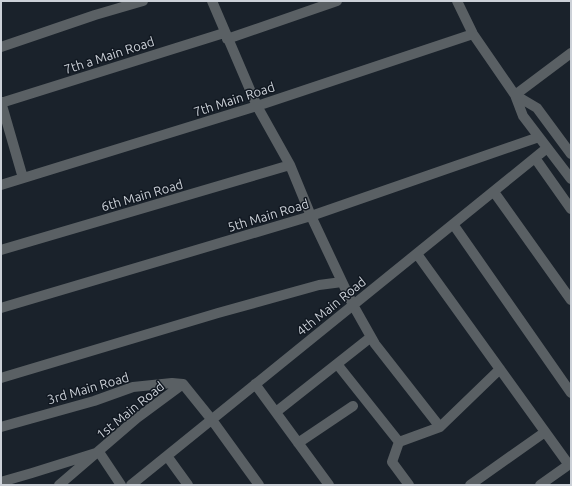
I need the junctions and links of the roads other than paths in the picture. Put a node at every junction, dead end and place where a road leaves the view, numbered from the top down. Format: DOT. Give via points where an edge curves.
graph roads {
  1 [pos="144,1"];
  2 [pos="212,1"];
  3 [pos="337,1"];
  4 [pos="457,1"];
  5 [pos="473,34"];
  6 [pos="226,36"];
  7 [pos="1,47"];
  8 [pos="571,52"];
  9 [pos="515,94"];
  10 [pos="1,103"];
  11 [pos="257,106"];
  12 [pos="539,137"];
  13 [pos="548,148"];
  14 [pos="571,154"];
  15 [pos="535,158"];
  16 [pos="290,165"];
  17 [pos="23,178"];
  18 [pos="571,179"];
  19 [pos="1,185"];
  20 [pos="494,192"];
  21 [pos="571,209"];
  22 [pos="311,216"];
  23 [pos="453,224"];
  24 [pos="1,250"];
  25 [pos="417,254"];
  26 [pos="342,282"];
  27 [pos="571,300"];
  28 [pos="353,305"];
  29 [pos="1,308"];
  30 [pos="371,337"];
  31 [pos="337,364"];
  32 [pos="500,369"];
  33 [pos="1,378"];
  34 [pos="183,384"];
  35 [pos="255,384"];
  36 [pos="571,393"];
  37 [pos="353,406"];
  38 [pos="276,412"];
  39 [pos="212,420"];
  40 [pos="1,427"];
  41 [pos="440,428"];
  42 [pos="545,432"];
  43 [pos="399,442"];
  44 [pos="298,443"];
  45 [pos="99,452"];
  46 [pos="167,456"];
  47 [pos="570,464"];
  48 [pos="1,482"];
  49 [pos="59,485"];
  50 [pos="121,485"];
  51 [pos="131,485"];
  52 [pos="188,485"];
  53 [pos="259,485"];
  54 [pos="329,485"];
  55 [pos="409,485"];
  56 [pos="470,485"];
  57 [pos="541,485"];
  1 -- 7 [label="street"];
  2 -- 6 [label="street"];
  3 -- 6 [label="street, 7th a Main Road"];
  4 -- 5 [label="street"];
  5 -- 9 [label="street"];
  5 -- 11 [label="street, 7th Main Road"];
  6 -- 10 [label="street, 7th a Main Road"];
  6 -- 11 [label="street"];
  8 -- 9 [label="street"];
  9 -- 12 [label="street" via="523,116"];
  9 -- 14 [label="street" via="538,108"];
  10 -- 17 [label="street"];
  11 -- 16 [label="street"];
  11 -- 17 [label="street, 7th Main Road"];
  12 -- 13 [label="street"];
  12 -- 22 [label="street, 5th Main Road"];
  13 -- 15 [label="street, 4th Main Road"];
  13 -- 18 [label="street"];
  15 -- 20 [label="street, 4th Main Road"];
  15 -- 21 [label="street"];
  16 -- 22 [label="street"];
  16 -- 24 [label="street, 6th Main Road"];
  17 -- 19 [label="street, 7th Main Road"];
  20 -- 23 [label="street, 4th Main Road"];
  20 -- 27 [label="street"];
  22 -- 26 [label="street"];
  22 -- 29 [label="street, 5th Main Road"];
  23 -- 25 [label="street, 4th Main Road"];
  23 -- 36 [label="street"];
  25 -- 28 [label="street, 4th Main Road"];
  25 -- 32 [label="street"];
  26 -- 28 [label="street"];
  26 -- 33 [label="street, 4th Main Road" via="319,285 218,313"];
  28 -- 30 [label="street"];
  28 -- 35 [label="street, 4th Main Road"];
  30 -- 31 [label="street"];
  30 -- 41 [label="street"];
  31 -- 38 [label="street"];
  31 -- 43 [label="street"];
  32 -- 41 [label="street"];
  32 -- 42 [label="street"];
  34 -- 39 [label="street, 1st Main Road"];
  34 -- 40 [label="street, 3rd Main Road" via="133,388"];
  34 -- 45 [label="street, 1st Main Road" via="137,418"];
  35 -- 38 [label="street"];
  35 -- 39 [label="street, 4th Main Road"];
  37 -- 44 [label="street"];
  38 -- 44 [label="street"];
  39 -- 46 [label="street, 4th Main Road"];
  39 -- 53 [label="street, 1st Main Road"];
  41 -- 43 [label="street"];
  42 -- 47 [label="street"];
  42 -- 56 [label="street"];
  43 -- 55 [label="street" via="392,462"];
  44 -- 54 [label="street"];
  45 -- 48 [label="street"];
  45 -- 49 [label="street, 1st Main Road"];
  45 -- 50 [label="street"];
  46 -- 51 [label="street, 4th Main Road"];
  46 -- 52 [label="street"];
  47 -- 57 [label="street"];
}
